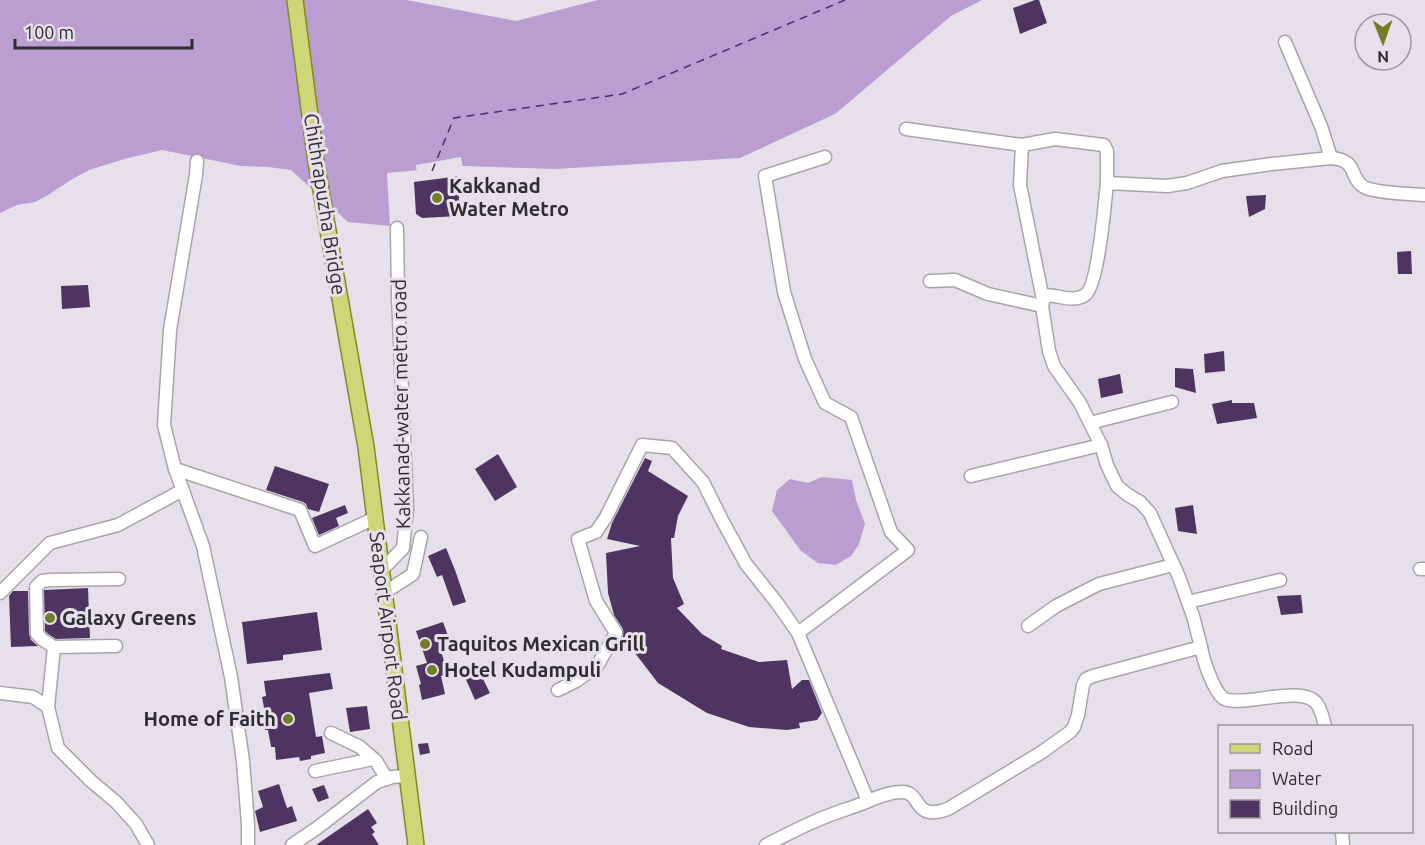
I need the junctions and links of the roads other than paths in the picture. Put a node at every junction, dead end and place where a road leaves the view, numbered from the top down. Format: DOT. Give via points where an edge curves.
graph roads {
  1 [pos="295,0"];
  2 [pos="1286,42"];
  3 [pos="906,129"];
  4 [pos="1022,145"];
  5 [pos="825,157"];
  6 [pos="1331,158"];
  7 [pos="197,161"];
  8 [pos="1107,183"];
  9 [pos="1425,195"];
  10 [pos="397,228"];
  11 [pos="930,281"];
  12 [pos="1042,303"];
  13 [pos="1172,402"];
  14 [pos="359,408"];
  15 [pos="1090,423"];
  16 [pos="1101,445"];
  17 [pos="175,469"];
  18 [pos="971,476"];
  19 [pos="183,490"];
  20 [pos="375,518"];
  21 [pos="420,537"];
  22 [pos="1173,565"];
  23 [pos="381,571"];
  24 [pos="119,579"];
  25 [pos="1280,580"];
  26 [pos="0,593"];
  27 [pos="384,593"];
  28 [pos="1188,602"];
  29 [pos="1028,626"];
  30 [pos="798,633"];
  31 [pos="116,646"];
  32 [pos="54,647"];
  33 [pos="1200,647"];
  34 [pos="558,690"];
  35 [pos="0,693"];
  36 [pos="48,707"];
  37 [pos="1325,725"];
  38 [pos="331,733"];
  39 [pos="373,759"];
  40 [pos="315,771"];
  41 [pos="407,776"];
  42 [pos="387,779"];
  43 [pos="868,801"];
  44 [pos="147,845"];
  45 [pos="248,845"];
  46 [pos="292,845"];
  47 [pos="416,845"];
  48 [pos="766,845"];
  1 -- 14 [label="main road, Chithrapuzha Bridge" via="316,162"];
  2 -- 6 [label="street"];
  3 -- 4 [label="street"];
  4 -- 8 [label="street" via="1055,139 1104,145"];
  4 -- 12 [label="street" via="1020,185"];
  5 -- 30 [label="street" via="765,176 784,292 805,359 825,403 851,417 891,532 908,549"];
  6 -- 8 [label="street" via="1222,171 1167,186"];
  6 -- 9 [label="street" via="1347,162 1362,186 1372,190"];
  7 -- 17 [label="street" via="170,330 164,425"];
  8 -- 12 [label="street" via="1090,290 1076,299 1045,295"];
  10 -- 23 [label="street, Kakkanad-water metro road" via="407,509 403,548"];
  11 -- 12 [label="street" via="955,280 988,294"];
  12 -- 15 [label="street" via="1054,366"];
  13 -- 15 [label="street"];
  14 -- 20 [label="main road, Seaport Airport Road"];
  15 -- 16 [label="street"];
  16 -- 18 [label="street"];
  16 -- 22 [label="street" via="1118,486 1150,513"];
  17 -- 19 [label="street"];
  17 -- 20 [label="street" via="300,510 315,546"];
  19 -- 26 [label="street" via="118,525 50,543"];
  19 -- 45 [label="street" via="203,546 231,677 243,761"];
  20 -- 23 [label="main road, Seaport Airport Road"];
  21 -- 27 [label="street" via="413,574"];
  22 -- 28 [label="street"];
  22 -- 29 [label="street" via="1099,584"];
  23 -- 27 [label="main road, Seaport Airport Road"];
  24 -- 32 [label="street" via="50,580 36,587 37,634"];
  25 -- 28 [label="street"];
  27 -- 41 [label="main road, Seaport Airport Road"];
  28 -- 33 [label="street"];
  30 -- 34 [label="street" via="746,564 703,482 672,448 642,445 596,532 578,538 596,601 616,633 597,666"];
  30 -- 43 [label="street"];
  31 -- 32 [label="street"];
  32 -- 36 [label="street"];
  33 -- 37 [label="street" via="1220,696 1228,700 1307,697 1317,702"];
  33 -- 43 [label="street" via="1086,679 1070,732 948,809 928,813 906,792"];
  35 -- 36 [label="street" via="33,697"];
  36 -- 44 [label="street" via="58,748 116,802 136,824"];
  38 -- 39 [label="street" via="360,747"];
  39 -- 40 [label="street"];
  39 -- 42 [label="street"];
  41 -- 42 [label="street"];
  41 -- 47 [label="main road, Seaport Airport Road"];
  42 -- 46 [label="street" via="374,784"];
  43 -- 48 [label="street"];
}
